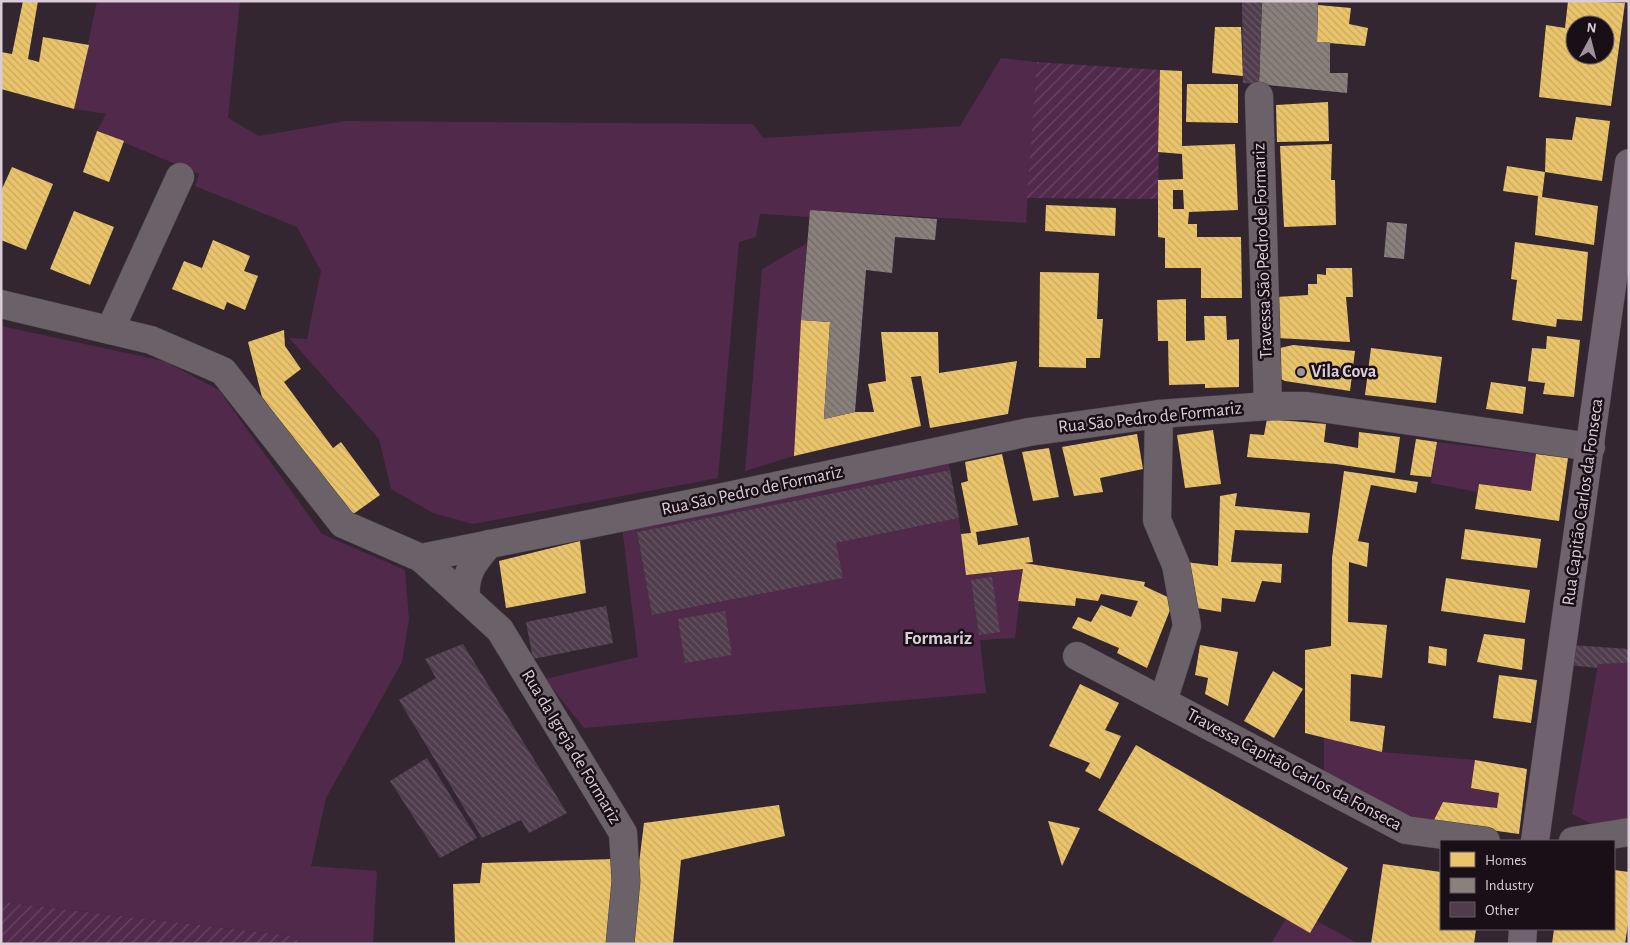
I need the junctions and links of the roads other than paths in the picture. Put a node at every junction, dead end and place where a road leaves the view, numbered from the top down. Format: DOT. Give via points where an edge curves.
graph roads {
  1 [pos="1259,96"];
  2 [pos="1629,163"];
  3 [pos="180,178"];
  4 [pos="1,304"];
  5 [pos="110,330"];
  6 [pos="1268,406"];
  7 [pos="1159,414"];
  8 [pos="1591,447"];
  9 [pos="489,544"];
  10 [pos="421,558"];
  11 [pos="466,599"];
  12 [pos="1077,656"];
  13 [pos="1164,702"];
  14 [pos="1629,832"];
  15 [pos="1479,840"];
  16 [pos="1535,840"];
  17 [pos="1579,840"];
  18 [pos="1524,930"];
  19 [pos="620,944"];
  20 [pos="1522,944"];
  1 -- 6 [label="street, Travessa São Pedro de Formariz"];
  2 -- 8 [label="main road, Rua Capitão Carlos da Fonseca"];
  3 -- 5 [label="street"];
  4 -- 5 [label="street"];
  5 -- 10 [label="street" via="150,340 223,371 343,524"];
  6 -- 7 [label="street, Rua São Pedro de Formariz"];
  6 -- 8 [label="street, Rua São Pedro de Formariz" via="1307,406"];
  7 -- 9 [label="street, Rua São Pedro de Formariz" via="1029,432"];
  7 -- 13 [label="street" via="1157,520 1176,565 1187,626"];
  8 -- 16 [label="main road, Rua Capitão Carlos da Fonseca"];
  9 -- 10 [label="street, Rua São Pedro de Formariz"];
  9 -- 11 [label="street" via="474,563 465,582"];
  10 -- 11 [label="street, Rua da Igreja de Formariz"];
  11 -- 19 [label="street, Rua da Igreja de Formariz" via="500,630 623,833 626,881"];
  12 -- 13 [label="street, Travessa Capitão Carlos da Fonseca"];
  13 -- 15 [label="street, Travessa Capitão Carlos da Fonseca" via="1406,830"];
  14 -- 17 [label="street"];
  18 -- 20 [label="main road"];
}
